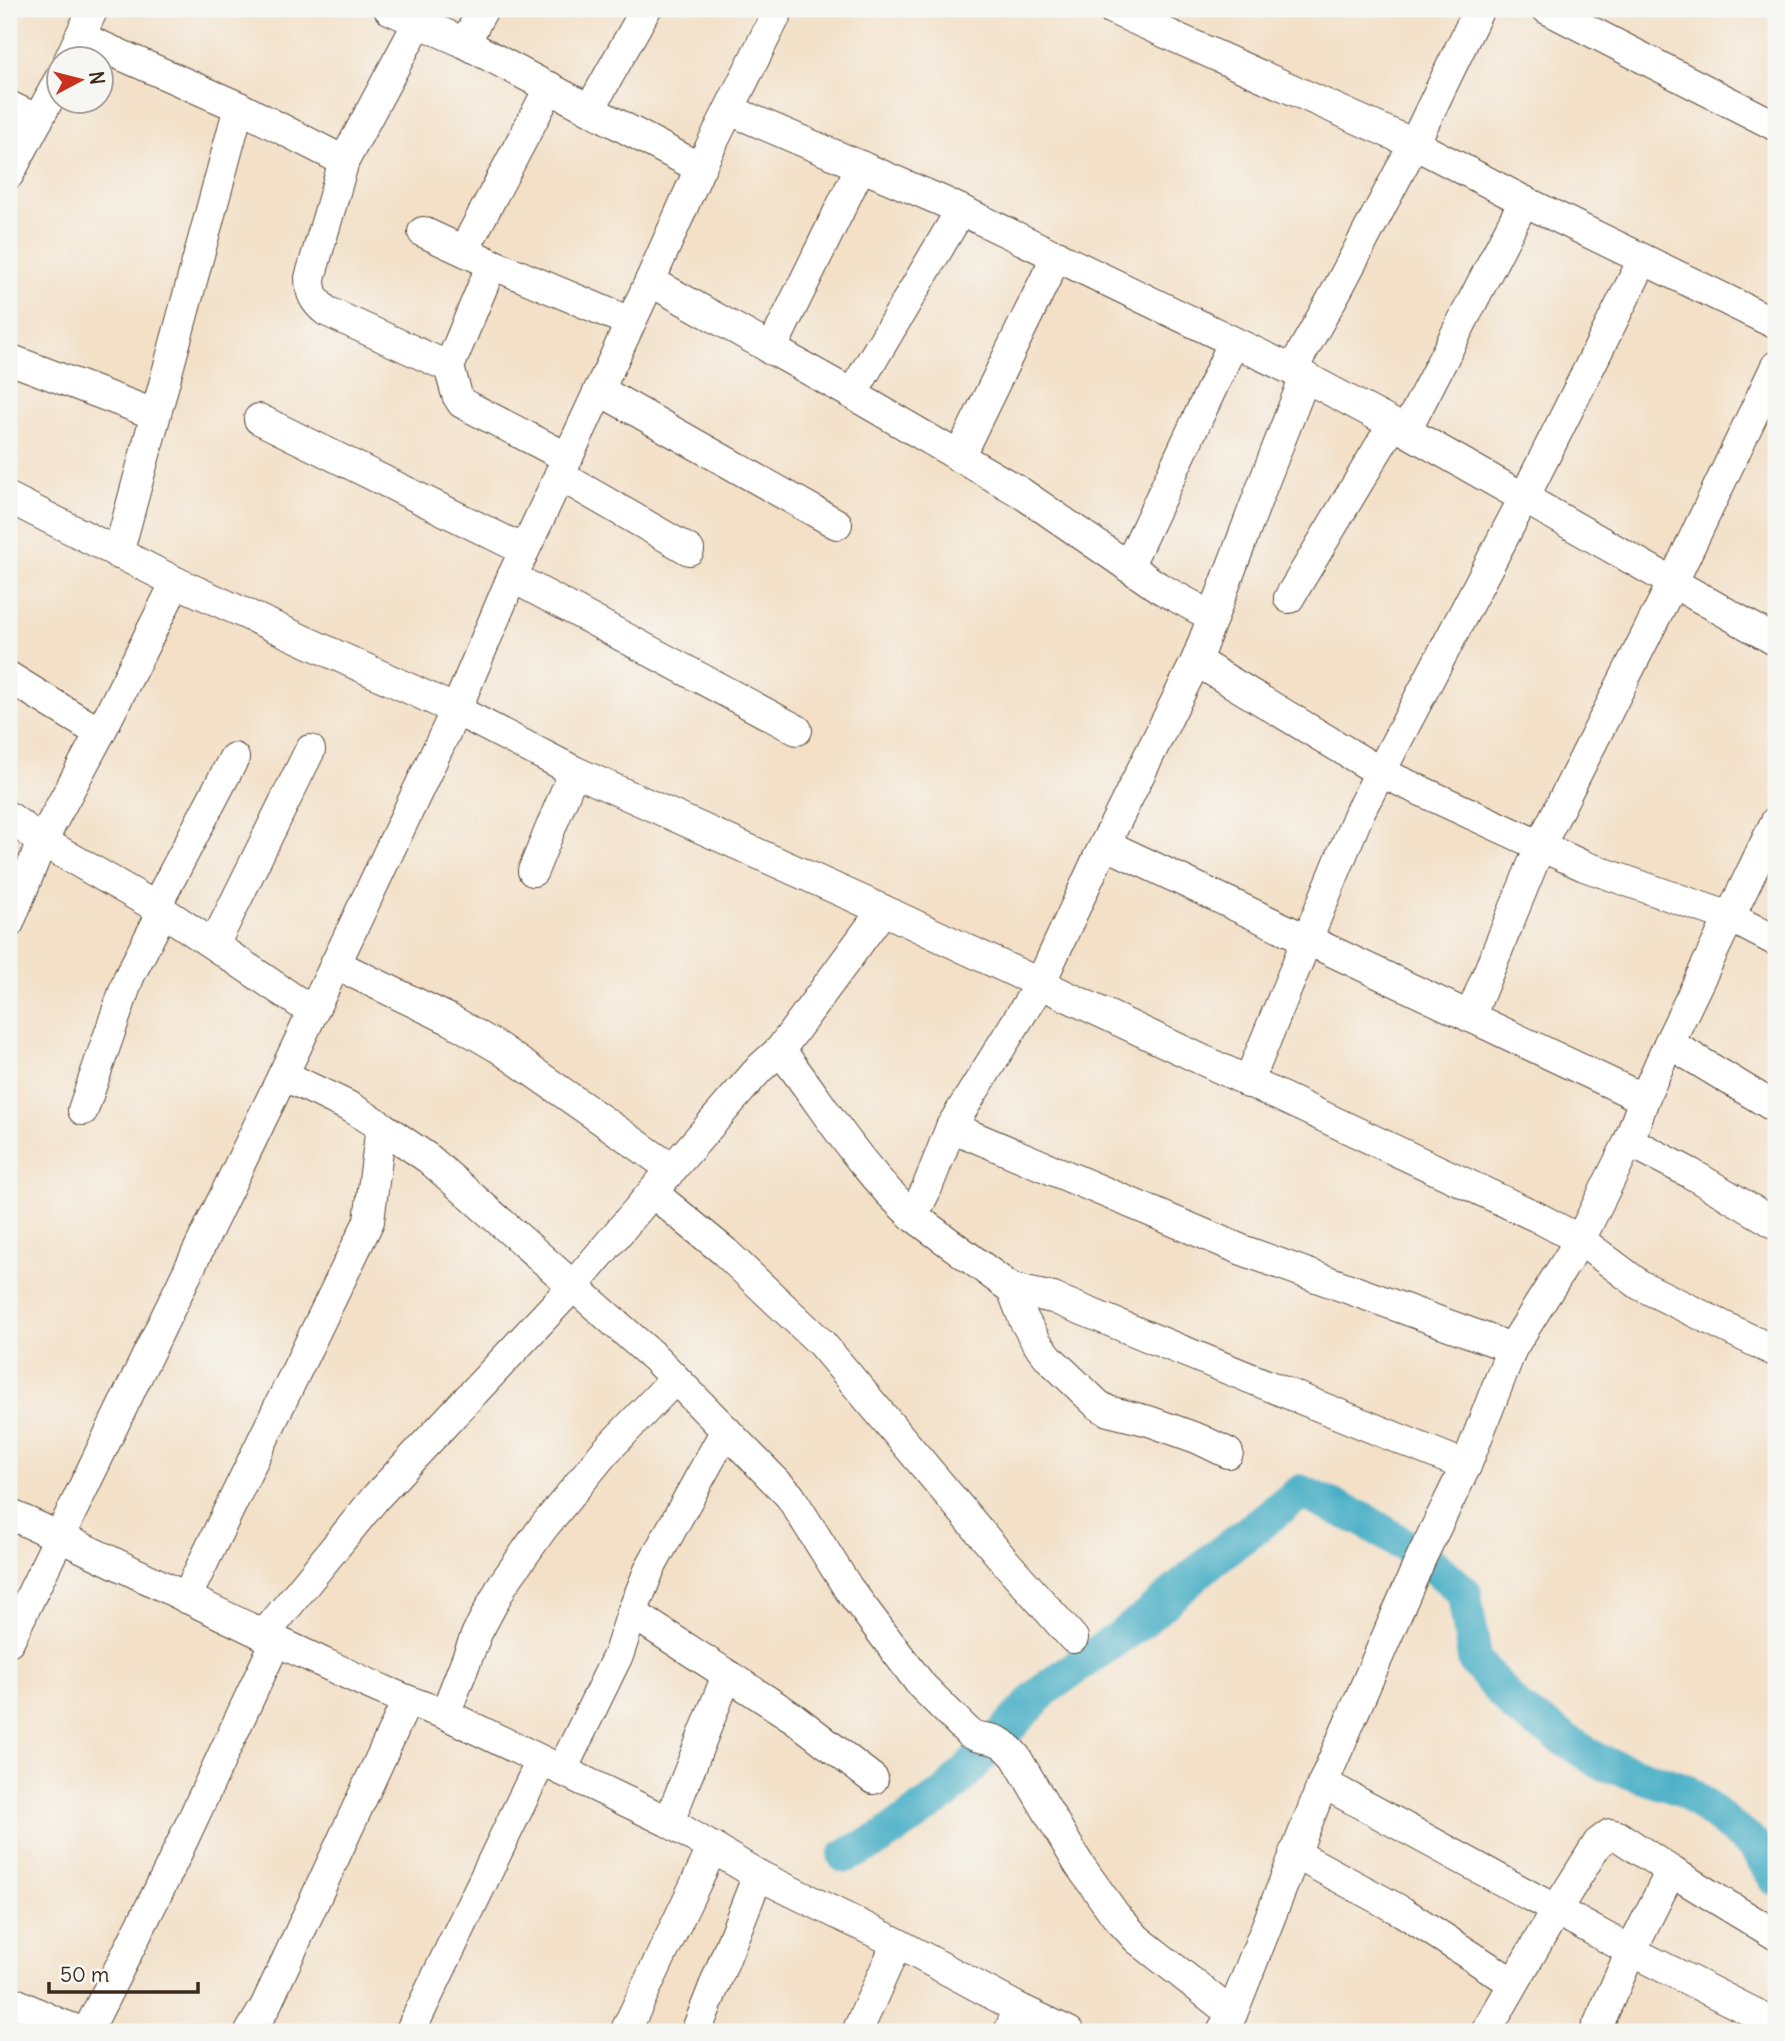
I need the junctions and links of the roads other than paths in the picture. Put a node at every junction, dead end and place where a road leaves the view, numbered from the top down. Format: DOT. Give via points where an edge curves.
graph roads {
  1 [pos="93,9"];
  2 [pos="389,9"];
  3 [pos="483,9"];
  4 [pos="646,9"];
  5 [pos="779,9"];
  6 [pos="1112,9"];
  7 [pos="1479,9"];
  8 [pos="1547,9"];
  9 [pos="419,22"];
  10 [pos="465,43"];
  11 [pos="75,46"];
  12 [pos="116,63"];
  13 [pos="550,87"];
  14 [pos="46,105"];
  15 [pos="9,106"];
  16 [pos="239,107"];
  17 [pos="590,109"];
  18 [pos="730,110"];
  19 [pos="38,120"];
  20 [pos="1776,126"];
  21 [pos="1414,144"];
  22 [pos="344,161"];
  23 [pos="861,166"];
  24 [pos="700,169"];
  25 [pos="9,174"];
  26 [pos="1524,201"];
  27 [pos="961,209"];
  28 [pos="423,232"];
  29 [pos="464,250"];
  30 [pos="1057,256"];
  31 [pos="1643,260"];
  32 [pos="492,264"];
  33 [pos="650,281"];
  34 [pos="630,322"];
  35 [pos="1776,324"];
  36 [pos="1233,342"];
  37 [pos="771,350"];
  38 [pos="9,359"];
  39 [pos="1776,366"];
  40 [pos="449,367"];
  41 [pos="1299,373"];
  42 [pos="599,390"];
  43 [pos="852,394"];
  44 [pos="154,414"];
  45 [pos="259,419"];
  46 [pos="1400,427"];
  47 [pos="959,457"];
  48 [pos="564,466"];
  49 [pos="9,498"];
  50 [pos="1524,498"];
  51 [pos="837,524"];
  52 [pos="524,550"];
  53 [pos="690,550"];
  54 [pos="118,554"];
  55 [pos="1128,567"];
  56 [pos="512,577"];
  57 [pos="176,582"];
  58 [pos="1673,582"];
  59 [pos="1289,597"];
  60 [pos="1213,617"];
  61 [pos="1776,641"];
  62 [pos="1196,661"];
  63 [pos="9,677"];
  64 [pos="456,710"];
  65 [pos="797,730"];
  66 [pos="100,733"];
  67 [pos="310,750"];
  68 [pos="234,758"];
  69 [pos="574,771"];
  70 [pos="1380,772"];
  71 [pos="9,817"];
  72 [pos="1776,822"];
  73 [pos="42,841"];
  74 [pos="1105,844"];
  75 [pos="1540,846"];
  76 [pos="533,871"];
  77 [pos="159,909"];
  78 [pos="883,910"];
  79 [pos="1730,917"];
  80 [pos="9,923"];
  81 [pos="1307,939"];
  82 [pos="1776,940"];
  83 [pos="214,945"];
  84 [pos="335,964"];
  85 [pos="1040,984"];
  86 [pos="313,1012"];
  87 [pos="1470,1017"];
  88 [pos="1669,1043"];
  89 [pos="780,1050"];
  90 [pos="283,1075"];
  91 [pos="1248,1083"];
  92 [pos="1644,1099"];
  93 [pos="1776,1108"];
  94 [pos="83,1110"];
  95 [pos="381,1126"];
  96 [pos="951,1127"];
  97 [pos="1629,1141"];
  98 [pos="672,1169"];
  99 [pos="653,1193"];
  100 [pos="913,1216"];
  101 [pos="1776,1224"];
  102 [pos="1580,1240"];
  103 [pos="574,1285"];
  104 [pos="1012,1289"];
  105 [pos="1512,1348"];
  106 [pos="1776,1352"];
  107 [pos="675,1379"];
  108 [pos="726,1430"];
  109 [pos="1228,1453"];
  110 [pos="1466,1466"];
  111 [pos="9,1514"];
  112 [pos="59,1536"];
  113 [pos="186,1598"];
  114 [pos="632,1613"];
  115 [pos="270,1638"];
  116 [pos="1073,1638"];
  117 [pos="9,1641"];
  118 [pos="727,1675"];
  119 [pos="407,1701"];
  120 [pos="445,1714"];
  121 [pos="552,1765"];
  122 [pos="873,1779"];
  123 [pos="1323,1783"];
  124 [pos="669,1822"];
  125 [pos="713,1847"];
  126 [pos="1294,1853"];
  127 [pos="1671,1871"];
  128 [pos="758,1875"];
  129 [pos="1556,1910"];
  130 [pos="1776,1935"];
  131 [pos="897,1943"];
  132 [pos="1631,1951"];
  133 [pos="1513,1983"];
  134 [pos="9,2000"];
  135 [pos="1014,2020"];
  136 [pos="1227,2023"];
  137 [pos="1776,2025"];
  138 [pos="70,2030"];
  139 [pos="250,2032"];
  140 [pos="410,2032"];
  141 [pos="625,2032"];
  142 [pos="696,2032"];
  143 [pos="857,2032"];
  144 [pos="1069,2032"];
  145 [pos="1486,2032"];
  146 [pos="1595,2032"];
  147 [pos="1773,2032"];
  1 -- 11 [label="street"];
  2 -- 9 [label="street"];
  3 -- 10 [label="street"];
  4 -- 17 [label="street"];
  5 -- 18 [label="street"];
  6 -- 21 [label="street"];
  7 -- 21 [label="street"];
  8 -- 20 [label="street"];
  9 -- 10 [label="street"];
  9 -- 22 [label="street"];
  10 -- 13 [label="street"];
  12 -- 16 [label="street"];
  13 -- 17 [label="street"];
  13 -- 29 [label="street"];
  14 -- 19 [label="street"];
  15 -- 19 [label="street"];
  16 -- 22 [label="street"];
  16 -- 44 [label="street"];
  17 -- 24 [label="street"];
  18 -- 23 [label="street"];
  18 -- 24 [label="street"];
  19 -- 25 [label="street"];
  21 -- 26 [label="street"];
  21 -- 41 [label="street"];
  22 -- 40 [label="street" via="310,291 326,311"];
  23 -- 27 [label="street"];
  23 -- 37 [label="street"];
  24 -- 33 [label="street"];
  26 -- 31 [label="street"];
  26 -- 46 [label="street"];
  27 -- 30 [label="street"];
  27 -- 43 [label="street"];
  28 -- 29 [label="street"];
  29 -- 32 [label="street"];
  30 -- 36 [label="street"];
  30 -- 47 [label="street"];
  31 -- 35 [label="street"];
  31 -- 50 [label="street"];
  32 -- 34 [label="street"];
  32 -- 40 [label="street"];
  33 -- 34 [label="street"];
  33 -- 37 [label="street"];
  34 -- 42 [label="street"];
  36 -- 41 [label="street"];
  36 -- 55 [label="street"];
  37 -- 43 [label="street"];
  38 -- 44 [label="street"];
  39 -- 58 [label="street"];
  40 -- 48 [label="street" via="461,403"];
  41 -- 46 [label="street"];
  41 -- 60 [label="street"];
  42 -- 48 [label="street"];
  42 -- 51 [label="street"];
  43 -- 47 [label="street"];
  44 -- 54 [label="street"];
  45 -- 52 [label="street"];
  46 -- 50 [label="street"];
  46 -- 59 [label="street"];
  47 -- 55 [label="street" via="1020,492"];
  48 -- 52 [label="street"];
  48 -- 53 [label="street"];
  49 -- 54 [label="street"];
  50 -- 58 [label="street"];
  50 -- 70 [label="street"];
  52 -- 56 [label="street"];
  54 -- 57 [label="street"];
  55 -- 60 [label="street"];
  56 -- 64 [label="street"];
  56 -- 65 [label="street"];
  57 -- 64 [label="street"];
  57 -- 66 [label="street"];
  58 -- 61 [label="street"];
  58 -- 75 [label="street"];
  60 -- 62 [label="street"];
  62 -- 70 [label="street"];
  62 -- 74 [label="street"];
  63 -- 66 [label="street"];
  64 -- 69 [label="street"];
  64 -- 84 [label="street"];
  66 -- 73 [label="street"];
  67 -- 83 [label="street"];
  68 -- 77 [label="street"];
  69 -- 76 [label="street"];
  69 -- 78 [label="street"];
  70 -- 75 [label="street"];
  70 -- 81 [label="street"];
  71 -- 73 [label="street"];
  72 -- 79 [label="street"];
  73 -- 77 [label="street"];
  73 -- 80 [label="street"];
  74 -- 81 [label="street"];
  74 -- 85 [label="street"];
  75 -- 79 [label="street"];
  75 -- 87 [label="street"];
  77 -- 83 [label="street"];
  77 -- 94 [label="street" via="129,977"];
  78 -- 85 [label="street"];
  78 -- 89 [label="street"];
  79 -- 82 [label="street"];
  79 -- 88 [label="street"];
  81 -- 87 [label="street"];
  81 -- 91 [label="street"];
  83 -- 86 [label="street"];
  84 -- 86 [label="street"];
  84 -- 98 [label="street" via="499,1048"];
  85 -- 91 [label="street"];
  85 -- 96 [label="street"];
  86 -- 90 [label="street"];
  87 -- 92 [label="street"];
  88 -- 92 [label="street"];
  88 -- 93 [label="street"];
  89 -- 98 [label="street"];
  89 -- 100 [label="street" via="861,1162"];
  90 -- 95 [label="street"];
  90 -- 112 [label="street"];
  91 -- 102 [label="street"];
  92 -- 97 [label="street"];
  95 -- 103 [label="street" via="429,1159"];
  95 -- 113 [label="street" via="369,1221"];
  96 -- 100 [label="street"];
  96 -- 105 [label="street" via="1242,1250"];
  97 -- 101 [label="street"];
  97 -- 102 [label="street"];
  98 -- 99 [label="street"];
  99 -- 103 [label="street"];
  99 -- 116 [label="street" via="725,1252 821,1343"];
  100 -- 104 [label="street"];
  102 -- 105 [label="street"];
  102 -- 106 [label="street" via="1640,1285"];
  103 -- 107 [label="street"];
  103 -- 115 [label="street" via="376,1497"];
  104 -- 109 [label="street" via="1037,1343 1098,1405"];
  104 -- 110 [label="street" via="1054,1298"];
  105 -- 110 [label="street"];
  107 -- 108 [label="street"];
  107 -- 120 [label="street" via="604,1453 503,1584 477,1633"];
  108 -- 114 [label="street" via="650,1568"];
  108 -- 136 [label="street" via="790,1496 848,1588 922,1686 969,1733 996,1741 1016,1756 1078,1863 1116,1916"];
  110 -- 123 [label="street"];
  111 -- 112 [label="street"];
  112 -- 113 [label="street"];
  112 -- 117 [label="street"];
  113 -- 115 [label="street"];
  114 -- 118 [label="street"];
  114 -- 121 [label="street" via="619,1653"];
  115 -- 119 [label="street"];
  115 -- 138 [label="street" via="168,1872"];
  118 -- 122 [label="street" via="794,1717"];
  118 -- 124 [label="street"];
  119 -- 120 [label="street"];
  119 -- 139 [label="street"];
  120 -- 121 [label="street"];
  121 -- 124 [label="street"];
  121 -- 140 [label="street"];
  123 -- 126 [label="street"];
  123 -- 129 [label="street"];
  124 -- 125 [label="street"];
  125 -- 128 [label="street"];
  125 -- 141 [label="street"];
  126 -- 133 [label="street" via="1403,1912"];
  126 -- 136 [label="street"];
  127 -- 129 [label="street" via="1610,1834 1598,1843"];
  127 -- 130 [label="street"];
  127 -- 132 [label="street"];
  128 -- 131 [label="street"];
  128 -- 142 [label="street"];
  129 -- 132 [label="street"];
  129 -- 133 [label="street"];
  131 -- 135 [label="street"];
  131 -- 143 [label="street"];
  132 -- 137 [label="street"];
  132 -- 146 [label="street"];
  133 -- 145 [label="street"];
  134 -- 138 [label="street"];
  135 -- 144 [label="street"];
  137 -- 147 [label="street"];
}
